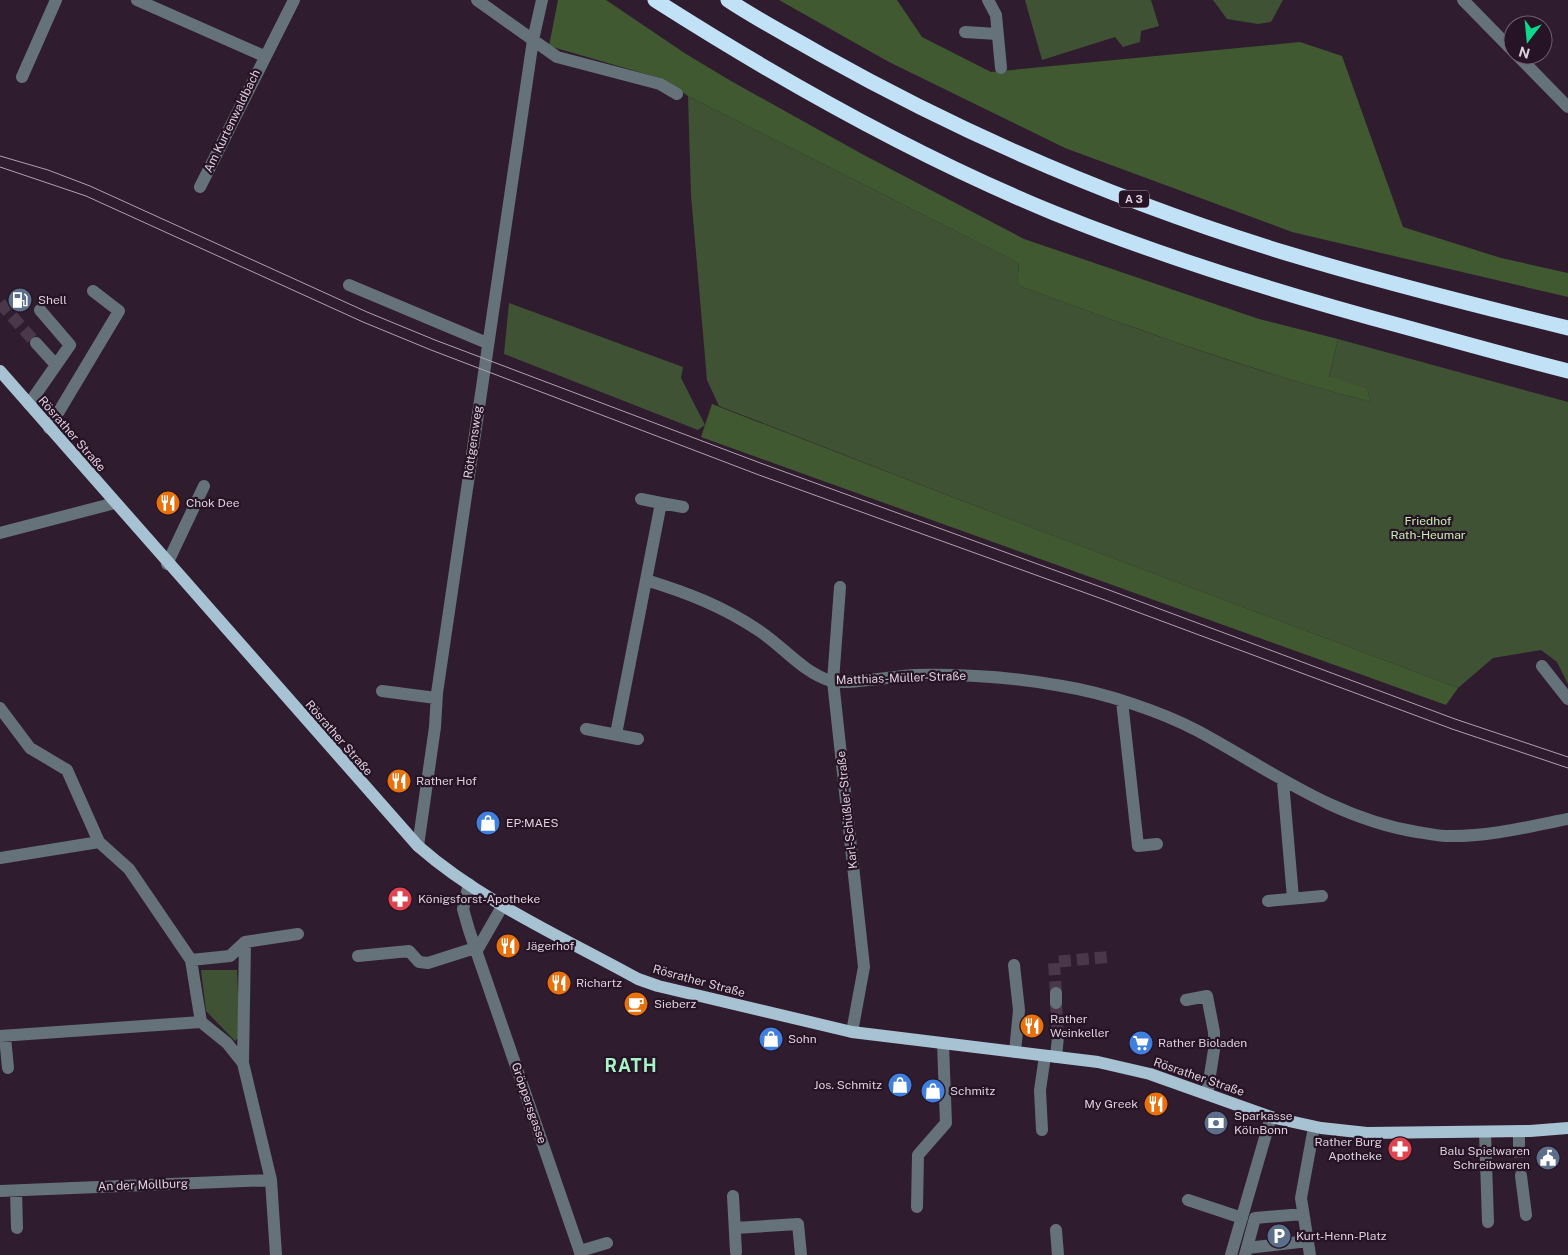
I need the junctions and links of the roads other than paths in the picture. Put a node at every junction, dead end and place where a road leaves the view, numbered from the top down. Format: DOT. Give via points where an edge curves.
graph roads {
  1 [pos="56,0"];
  2 [pos="137,0"];
  3 [pos="294,0"];
  4 [pos="477,0"];
  5 [pos="542,0"];
  6 [pos="655,0"];
  7 [pos="728,0"];
  8 [pos="988,0"];
  9 [pos="1463,0"];
  10 [pos="966,32"];
  11 [pos="996,34"];
  12 [pos="533,40"];
  13 [pos="1503,41"];
  14 [pos="264,56"];
  15 [pos="1527,65"];
  16 [pos="1001,68"];
  17 [pos="22,77"];
  18 [pos="677,94"];
  19 [pos="1568,107"];
  20 [pos="200,187"];
  21 [pos="348,285"];
  22 [pos="93,291"];
  23 [pos="40,310"];
  24 [pos="1568,328"];
  25 [pos="487,343"];
  26 [pos="36,344"];
  27 [pos="56,365"];
  28 [pos="1568,370"];
  29 [pos="0,371"];
  30 [pos="29,404"];
  31 [pos="49,428"];
  32 [pos="204,486"];
  33 [pos="641,499"];
  34 [pos="114,503"];
  35 [pos="661,503"];
  36 [pos="683,507"];
  37 [pos="0,533"];
  38 [pos="168,564"];
  39 [pos="646,580"];
  40 [pos="840,587"];
  41 [pos="1542,666"];
  42 [pos="833,682"];
  43 [pos="382,691"];
  44 [pos="436,698"];
  45 [pos="1568,699"];
  46 [pos="1122,701"];
  47 [pos="0,708"];
  48 [pos="586,728"];
  49 [pos="616,734"];
  50 [pos="638,739"];
  51 [pos="1283,782"];
  52 [pos="1568,819"];
  53 [pos="99,842"];
  54 [pos="1157,844"];
  55 [pos="418,846"];
  56 [pos="0,858"];
  57 [pos="469,884"];
  58 [pos="1322,896"];
  59 [pos="1293,898"];
  60 [pos="1268,901"];
  61 [pos="504,905"];
  62 [pos="298,934"];
  63 [pos="245,942"];
  64 [pos="476,950"];
  65 [pos="358,956"];
  66 [pos="191,960"];
  67 [pos="1014,965"];
  68 [pos="1186,1000"];
  69 [pos="201,1022"];
  70 [pos="852,1032"];
  71 [pos="3,1036"];
  72 [pos="1058,1037"];
  73 [pos="943,1044"];
  74 [pos="1015,1052"];
  75 [pos="1050,1057"];
  76 [pos="243,1063"];
  77 [pos="8,1068"];
  78 [pos="1207,1094"];
  79 [pos="1271,1117"];
  80 [pos="1314,1127"];
  81 [pos="1568,1128"];
  82 [pos="1042,1130"];
  83 [pos="1519,1131"];
  84 [pos="1485,1132"];
  85 [pos="1519,1146"];
  86 [pos="1521,1176"];
  87 [pos="271,1180"];
  88 [pos="0,1191"];
  89 [pos="16,1191"];
  90 [pos="733,1196"];
  91 [pos="1188,1200"];
  92 [pos="917,1207"];
  93 [pos="1303,1214"];
  94 [pos="1526,1215"];
  95 [pos="1242,1218"];
  96 [pos="1488,1222"];
  97 [pos="18,1228"];
  98 [pos="735,1228"];
  99 [pos="1056,1230"];
  100 [pos="1308,1241"];
  101 [pos="607,1243"];
  102 [pos="736,1252"];
  103 [pos="1246,1252"];
  104 [pos="580,1253"];
  105 [pos="276,1255"];
  106 [pos="801,1255"];
  107 [pos="1058,1255"];
  108 [pos="1231,1255"];
  109 [pos="1310,1255"];
  1 -- 17 [label="street"];
  2 -- 14 [label="street, Am Kurtenwaldbach"];
  3 -- 14 [label="street, Am Kurtenwaldbach"];
  4 -- 12 [label="street"];
  5 -- 12 [label="street, Röttgensweg"];
  6 -- 28 [label="highway" via="813,95 953,167 1054,213 1274,291"];
  7 -- 24 [label="highway, A 3" via="877,86 1047,165 1165,212 1286,252"];
  8 -- 11 [label="street" via="996,15"];
  9 -- 13 [label="street"];
  10 -- 11 [label="street"];
  11 -- 16 [label="street"];
  12 -- 18 [label="street" via="557,57 660,84"];
  12 -- 25 [label="street, Röttgensweg"];
  14 -- 20 [label="street, Am Kurtenwaldbach"];
  15 -- 19 [label="street"];
  21 -- 25 [label="street"];
  22 -- 31 [label="street" via="119,311"];
  23 -- 27 [label="street" via="70,345"];
  25 -- 44 [label="street, Röttgensweg"];
  26 -- 27 [label="street"];
  27 -- 30 [label="street"];
  29 -- 30 [label="main road, Rösrather Straße"];
  30 -- 31 [label="main road, Rösrather Straße"];
  31 -- 34 [label="main road, Rösrather Straße"];
  32 -- 38 [label="street"];
  33 -- 35 [label="street"];
  34 -- 37 [label="street"];
  34 -- 38 [label="main road, Rösrather Straße"];
  35 -- 36 [label="street"];
  35 -- 39 [label="street"];
  38 -- 55 [label="main road, Rösrather Straße"];
  39 -- 42 [label="street, Matthias-Müller-Straße" via="698,596 732,613 762,632 806,669"];
  39 -- 49 [label="street"];
  40 -- 42 [label="street, Karl-Schüßler-Straße"];
  41 -- 45 [label="street"];
  42 -- 46 [label="street, Matthias-Müller-Straße" via="913,675 990,675 1064,686"];
  42 -- 70 [label="street, Karl-Schüßler-Straße" via="864,966"];
  43 -- 44 [label="street"];
  44 -- 55 [label="street, Röttgensweg" via="435,727"];
  46 -- 51 [label="street, Matthias-Müller-Straße" via="1196,730"];
  46 -- 54 [label="street" via="1138,846"];
  47 -- 53 [label="street" via="30,748 67,770"];
  48 -- 49 [label="street"];
  49 -- 50 [label="street"];
  51 -- 52 [label="street, Matthias-Müller-Straße" via="1360,818 1445,836 1508,832"];
  51 -- 59 [label="street"];
  53 -- 56 [label="street"];
  53 -- 66 [label="street" via="129,869"];
  55 -- 57 [label="main road, Rösrather Straße"];
  57 -- 61 [label="main road, Rösrather Straße"];
  57 -- 64 [label="street, Gröppersgasse" via="463,909"];
  58 -- 59 [label="street"];
  59 -- 60 [label="street"];
  61 -- 64 [label="street"];
  61 -- 70 [label="main road, Rösrather Straße" via="658,986"];
  62 -- 63 [label="street"];
  63 -- 66 [label="street" via="230,956"];
  63 -- 76 [label="street"];
  64 -- 65 [label="street" via="428,963 419,962 409,951"];
  64 -- 104 [label="street, Gröppersgasse"];
  66 -- 69 [label="street"];
  67 -- 74 [label="street" via="1019,1010"];
  68 -- 78 [label="street" via="1207,996 1214,1050"];
  69 -- 71 [label="street"];
  69 -- 76 [label="street" via="227,1043"];
  70 -- 73 [label="main road, Rösrather Straße"];
  71 -- 77 [label="street"];
  72 -- 75 [label="street"];
  73 -- 74 [label="main road, Rösrather Straße"];
  73 -- 92 [label="street" via="946,1123 918,1155"];
  74 -- 75 [label="main road, Rösrather Straße"];
  75 -- 78 [label="main road, Rösrather Straße" via="1098,1062 1150,1074"];
  75 -- 82 [label="street" via="1040,1090"];
  76 -- 87 [label="street"];
  78 -- 79 [label="main road, Rösrather Straße"];
  79 -- 80 [label="main road, Rösrather Straße"];
  79 -- 95 [label="street"];
  80 -- 84 [label="main road, Rösrather Straße" via="1368,1133"];
  80 -- 93 [label="street" via="1301,1198"];
  81 -- 83 [label="main road, Rösrather Straße"];
  83 -- 84 [label="main road, Rösrather Straße"];
  83 -- 85 [label="street"];
  84 -- 96 [label="street"];
  86 -- 94 [label="street"];
  87 -- 89 [label="street, An der Mollburg"];
  87 -- 105 [label="street"];
  88 -- 89 [label="street, An der Mollburg"];
  89 -- 97 [label="street"];
  90 -- 98 [label="street"];
  91 -- 95 [label="street"];
  93 -- 100 [label="street"];
  93 -- 103 [label="street" via="1255,1218"];
  95 -- 108 [label="street"];
  98 -- 102 [label="street"];
  98 -- 106 [label="street" via="798,1224"];
  99 -- 107 [label="street"];
  100 -- 103 [label="street"];
  100 -- 109 [label="street"];
  101 -- 104 [label="street"];
}
